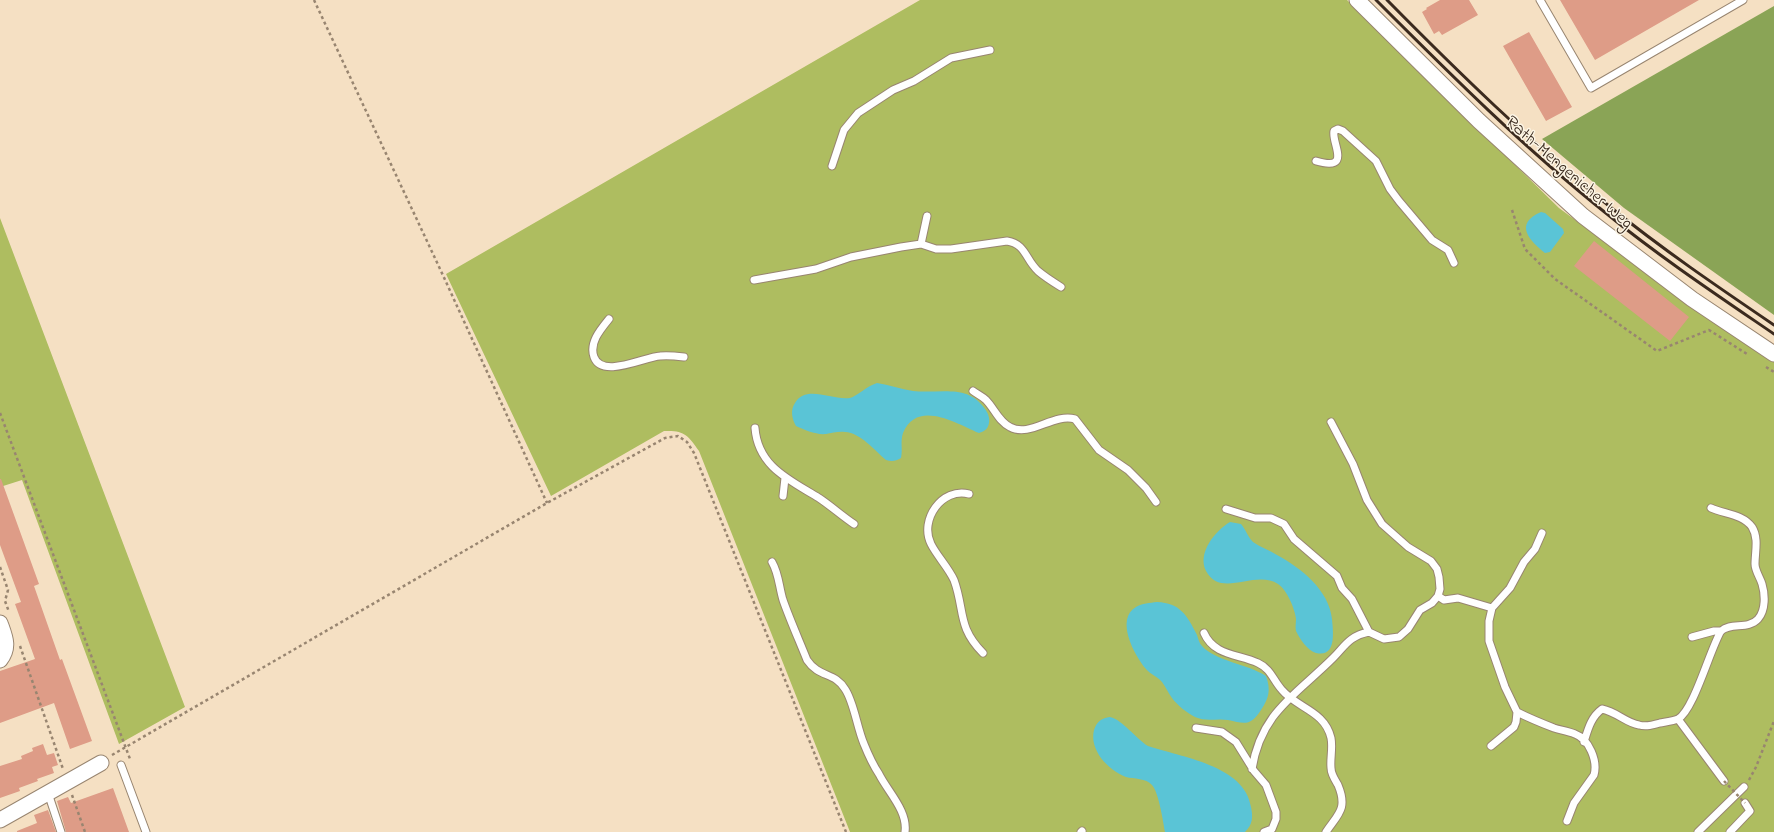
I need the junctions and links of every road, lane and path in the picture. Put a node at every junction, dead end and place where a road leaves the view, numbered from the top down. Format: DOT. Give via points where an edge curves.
graph roads {
  1 [pos="314,0"];
  2 [pos="1357,0"];
  3 [pos="1540,0"];
  4 [pos="1743,0"];
  5 [pos="990,50"];
  6 [pos="1316,161"];
  7 [pos="832,166"];
  8 [pos="1512,210"];
  9 [pos="927,216"];
  10 [pos="921,244"];
  11 [pos="1454,263"];
  12 [pos="754,280"];
  13 [pos="1061,287"];
  14 [pos="609,319"];
  15 [pos="1774,354"];
  16 [pos="1748,355"];
  17 [pos="684,357"];
  18 [pos="1761,364"];
  19 [pos="1774,372"];
  20 [pos="973,391"];
  21 [pos="0,413"];
  22 [pos="1,418"];
  23 [pos="1331,422"];
  24 [pos="755,428"];
  25 [pos="785,478"];
  26 [pos="969,494"];
  27 [pos="783,496"];
  28 [pos="1156,502"];
  29 [pos="547,503"];
  30 [pos="1711,508"];
  31 [pos="1226,509"];
  32 [pos="854,524"];
  33 [pos="1542,533"];
  34 [pos="772,562"];
  35 [pos="0,568"];
  36 [pos="1438,596"];
  37 [pos="1492,608"];
  38 [pos="5,619"];
  39 [pos="1721,631"];
  40 [pos="1369,632"];
  41 [pos="1204,633"];
  42 [pos="1692,637"];
  43 [pos="18,641"];
  44 [pos="983,653"];
  45 [pos="0,660"];
  46 [pos="1290,697"];
  47 [pos="1517,712"];
  48 [pos="1678,719"];
  49 [pos="1774,721"];
  50 [pos="1196,728"];
  51 [pos="1584,742"];
  52 [pos="1491,746"];
  53 [pos="125,747"];
  54 [pos="101,763"];
  55 [pos="121,765"];
  56 [pos="132,765"];
  57 [pos="1252,768"];
  58 [pos="1724,780"];
  59 [pos="67,782"];
  60 [pos="1744,787"];
  61 [pos="48,793"];
  62 [pos="1745,803"];
  63 [pos="0,820"];
  64 [pos="1567,820"];
  65 [pos="61,832"];
  66 [pos="85,832"];
  67 [pos="146,832"];
  68 [pos="846,832"];
  69 [pos="905,832"];
  70 [pos="1264,832"];
  71 [pos="1326,832"];
  72 [pos="1698,832"];
  73 [pos="1730,832"];
  1 -- 29 [label="path"];
  2 -- 15 [label="street, Rath-Mengenicher Weg" via="1474,116 1583,216 1692,298"];
  3 -- 4 [label="lane" via="1591,88"];
  5 -- 7 [label="lane" via="951,58 858,113 844,130"];
  6 -- 11 [label="lane" via="1330,164 1336,161 1338,149 1334,131 1344,131 1376,161 1398,201 1432,240 1448,250"];
  8 -- 16 [label="path" via="1525,249 1555,279 1657,351 1709,330"];
  9 -- 10 [label="lane"];
  10 -- 12 [label="lane" via="858,256 816,269"];
  10 -- 13 [label="lane" via="936,249 951,249 1015,242 1021,246 1038,271"];
  14 -- 17 [label="lane" via="597,334 593,348 595,360 600,364 614,367 659,356"];
  18 -- 19 [label="path"];
  20 -- 28 [label="lane" via="985,398 1010,428 1032,428 1063,417 1075,419 1099,450 1128,470"];
  21 -- 22 [label="path"];
  22 -- 53 [label="path"];
  23 -- 36 [label="lane" via="1354,464 1367,500 1382,524 1408,547 1431,561 1437,569 1440,589"];
  24 -- 25 [label="lane" via="767,459"];
  25 -- 27 [label="lane"];
  25 -- 32 [label="lane"];
  26 -- 44 [label="lane" via="954,494 941,500 931,518 928,537 953,579 968,634"];
  29 -- 53 [label="path"];
  29 -- 68 [label="path" via="665,438 678,436 687,442 694,453"];
  30 -- 39 [label="lane" via="1743,519 1752,527 1755,536 1755,564 1764,597 1763,608 1754,623 1724,628"];
  31 -- 40 [label="lane" via="1256,518 1271,518 1284,524 1294,539 1337,576"];
  33 -- 37 [label="lane" via="1510,588"];
  34 -- 69 [label="lane" via="777,570 780,591 807,660 812,668 839,681 846,690 863,744 898,805 904,820"];
  35 -- 38 [label="path" via="8,590"];
  36 -- 37 [label="lane" via="1444,600 1458,598"];
  36 -- 40 [label="lane" via="1420,610 1408,629 1399,637 1384,640"];
  37 -- 47 [label="lane" via="1489,641"];
  38 -- 45 [label="street" via="7,648"];
  39 -- 42 [label="lane"];
  39 -- 48 [label="lane" via="1688,707"];
  40 -- 46 [label="lane" via="1352,638 1343,645"];
  41 -- 46 [label="lane" via="1207,640 1219,650 1267,668 1282,691"];
  43 -- 59 [label="path"];
  46 -- 57 [label="lane" via="1262,735"];
  46 -- 71 [label="lane" via="1320,717 1331,737 1331,769 1342,806 1339,816"];
  47 -- 51 [label="lane" via="1576,734"];
  47 -- 52 [label="lane" via="1514,727"];
  48 -- 51 [label="lane" via="1640,726 1602,709 1596,713 1590,724"];
  48 -- 58 [label="lane"];
  49 -- 60 [label="path" via="1756,766"];
  50 -- 57 [label="lane" via="1222,732 1236,742"];
  51 -- 64 [label="lane" via="1595,757 1595,770 1570,810"];
  53 -- 56 [label="path"];
  54 -- 59 [label="street"];
  55 -- 67 [label="lane"];
  57 -- 70 [label="lane" via="1266,785 1276,812 1274,826"];
  58 -- 62 [label="path, bridge"];
  59 -- 61 [label="street"];
  59 -- 66 [label="path"];
  60 -- 72 [label="lane"];
  61 -- 63 [label="street"];
  61 -- 65 [label="lane"];
  62 -- 73 [label="lane" via="1750,811"];
}
